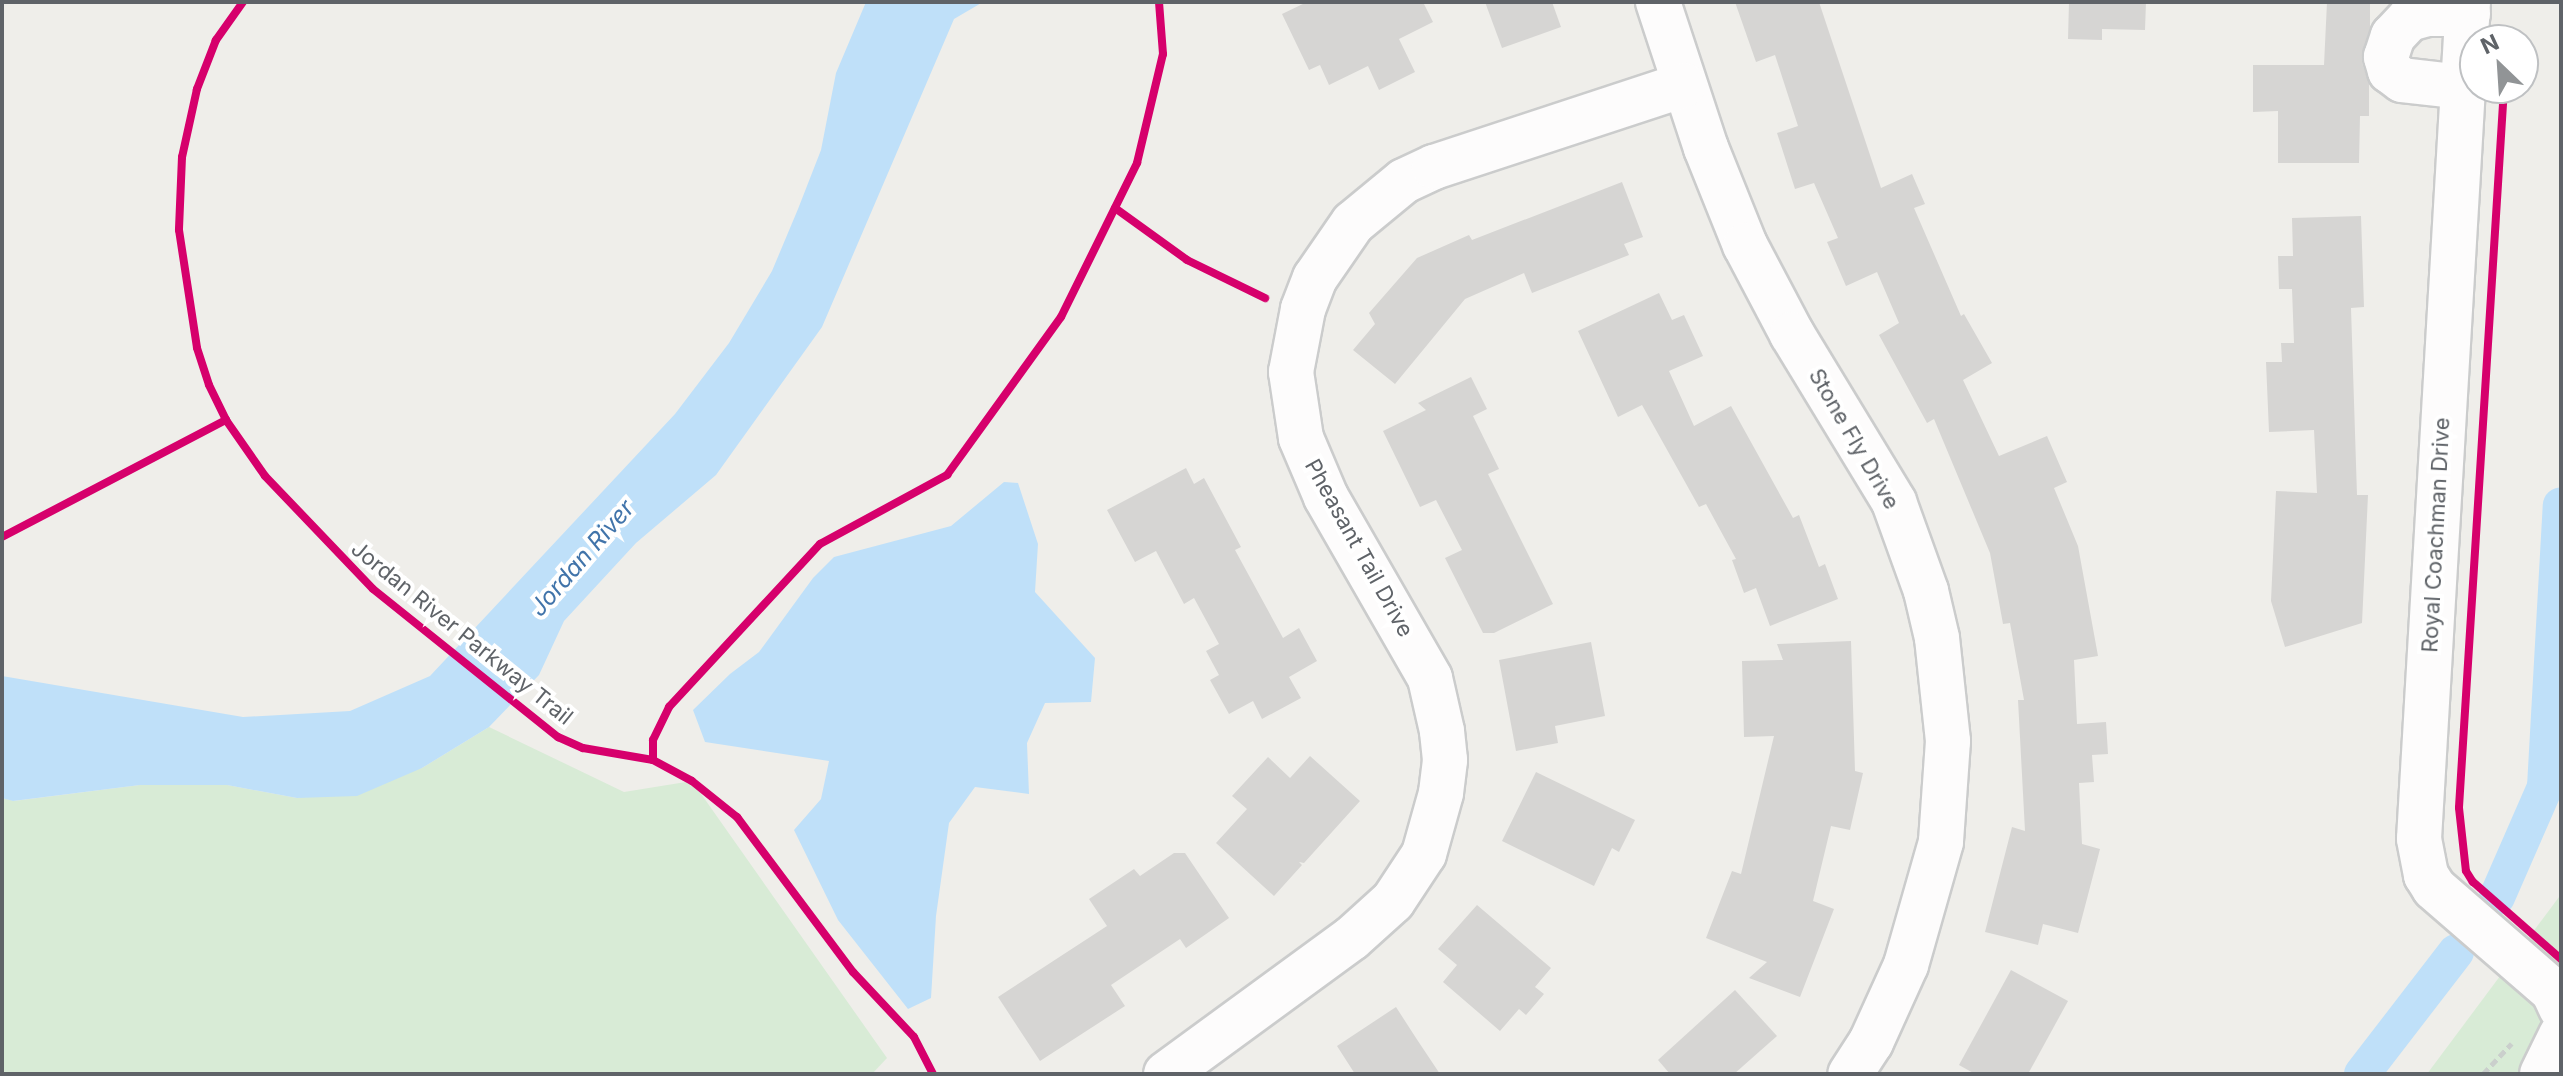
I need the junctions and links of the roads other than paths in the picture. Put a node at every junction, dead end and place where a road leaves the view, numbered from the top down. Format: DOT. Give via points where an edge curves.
graph roads {
  1 [pos="1658,2"];
  2 [pos="2468,8"];
  3 [pos="1684,85"];
  4 [pos="2459,87"];
  5 [pos="2462,104"];
  6 [pos="2561,1008"];
  7 [pos="2541,1034"];
  8 [pos="1166,1074"];
  9 [pos="1850,1074"];
  10 [pos="2542,1074"];
  1 -- 3 [label="street, Stone Fly Drive"];
  2 -- 4 [label="street" via="2409,19 2393,36 2386,57 2390,71 2402,80"];
  3 -- 8 [label="street, Pheasant Tail Drive" via="1404,181 1353,223 1315,278 1291,372 1301,438 1326,497 1430,678 1445,760 1441,793 1424,854 1393,901 1352,938"];
  3 -- 9 [label="street, Stone Fly Drive" via="1724,196 1768,290 1894,502 1937,638 1948,741 1941,842 1906,965 1871,1042"];
  5 -- 6 [label="street, Royal Coachman Drive" via="2419,839 2434,888 2553,991"];
  7 -- 10 [label="street"];
}
